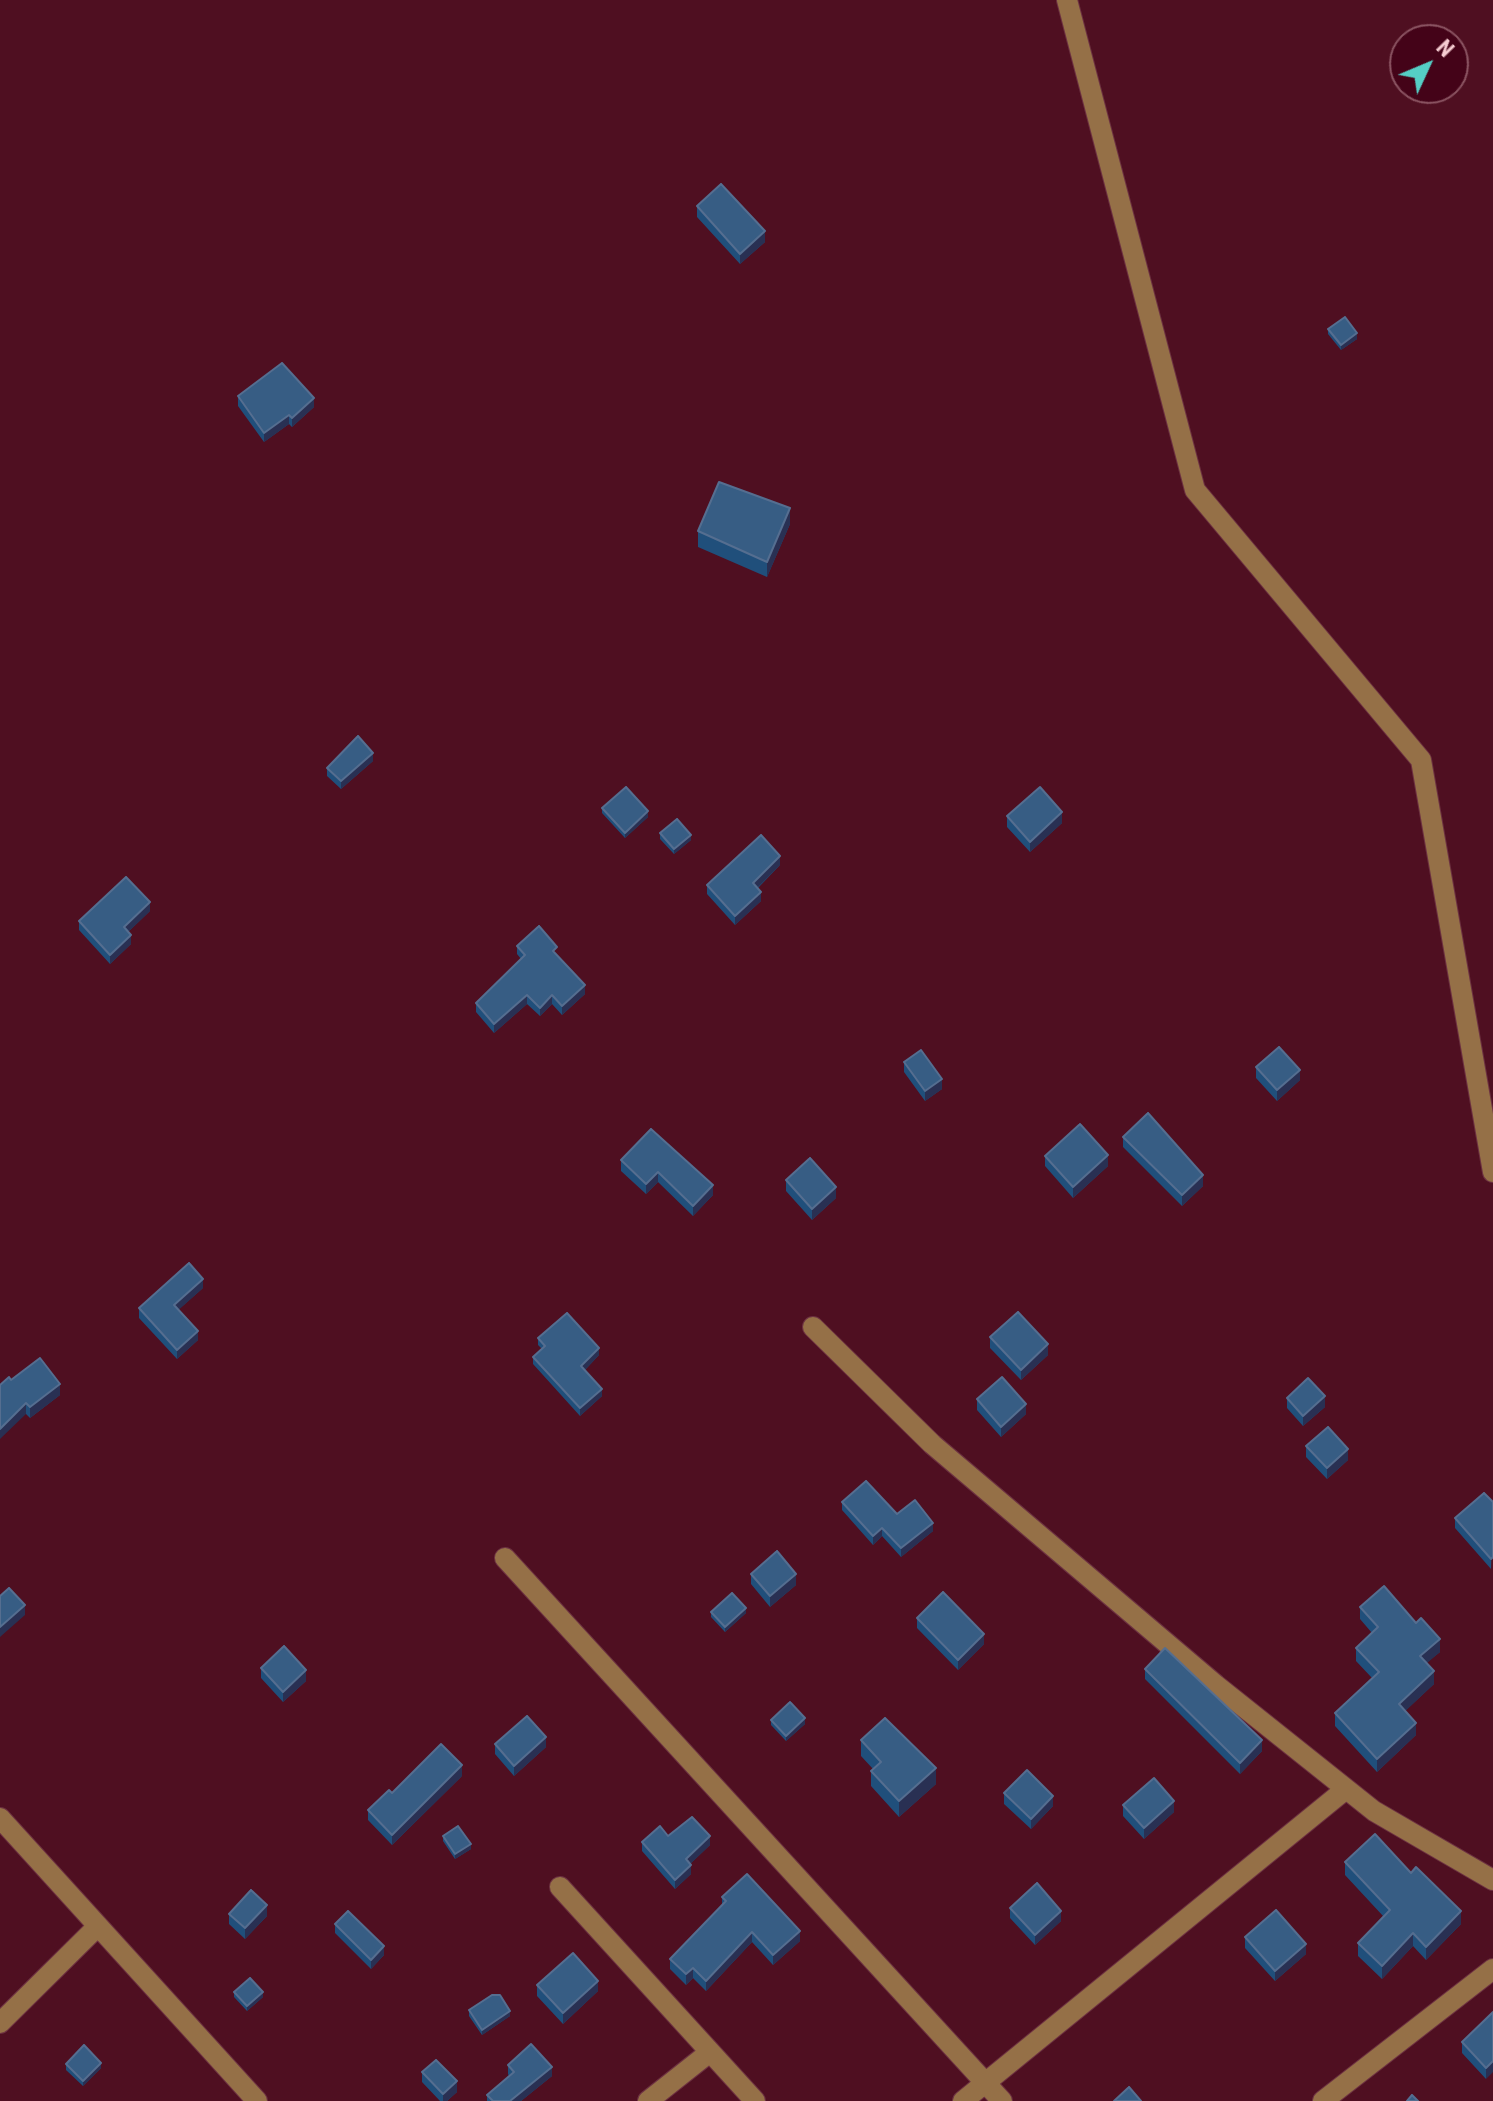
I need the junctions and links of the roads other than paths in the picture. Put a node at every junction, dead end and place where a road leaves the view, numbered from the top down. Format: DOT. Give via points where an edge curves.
graph roads {
  1 [pos="1067,0"];
  2 [pos="1493,1172"];
  3 [pos="813,1327"];
  4 [pos="505,1558"];
  5 [pos="1346,1789"];
  6 [pos="0,1818"];
  7 [pos="1493,1880"];
  8 [pos="560,1887"];
  9 [pos="98,1926"];
  10 [pos="1493,1969"];
  11 [pos="0,2023"];
  12 [pos="710,2052"];
  13 [pos="985,2082"];
  14 [pos="257,2101"];
  15 [pos="648,2101"];
  16 [pos="755,2101"];
  17 [pos="963,2101"];
  18 [pos="1002,2101"];
  19 [pos="1323,2101"];
  1 -- 2 [label="street" via="1195,490 1421,760"];
  3 -- 5 [label="street" via="932,1444"];
  4 -- 13 [label="street"];
  5 -- 7 [label="street"];
  5 -- 13 [label="street"];
  6 -- 9 [label="street"];
  8 -- 12 [label="street"];
  9 -- 11 [label="street"];
  9 -- 14 [label="street"];
  10 -- 19 [label="street"];
  12 -- 15 [label="street"];
  12 -- 16 [label="street"];
  13 -- 17 [label="street"];
  13 -- 18 [label="street"];
}
